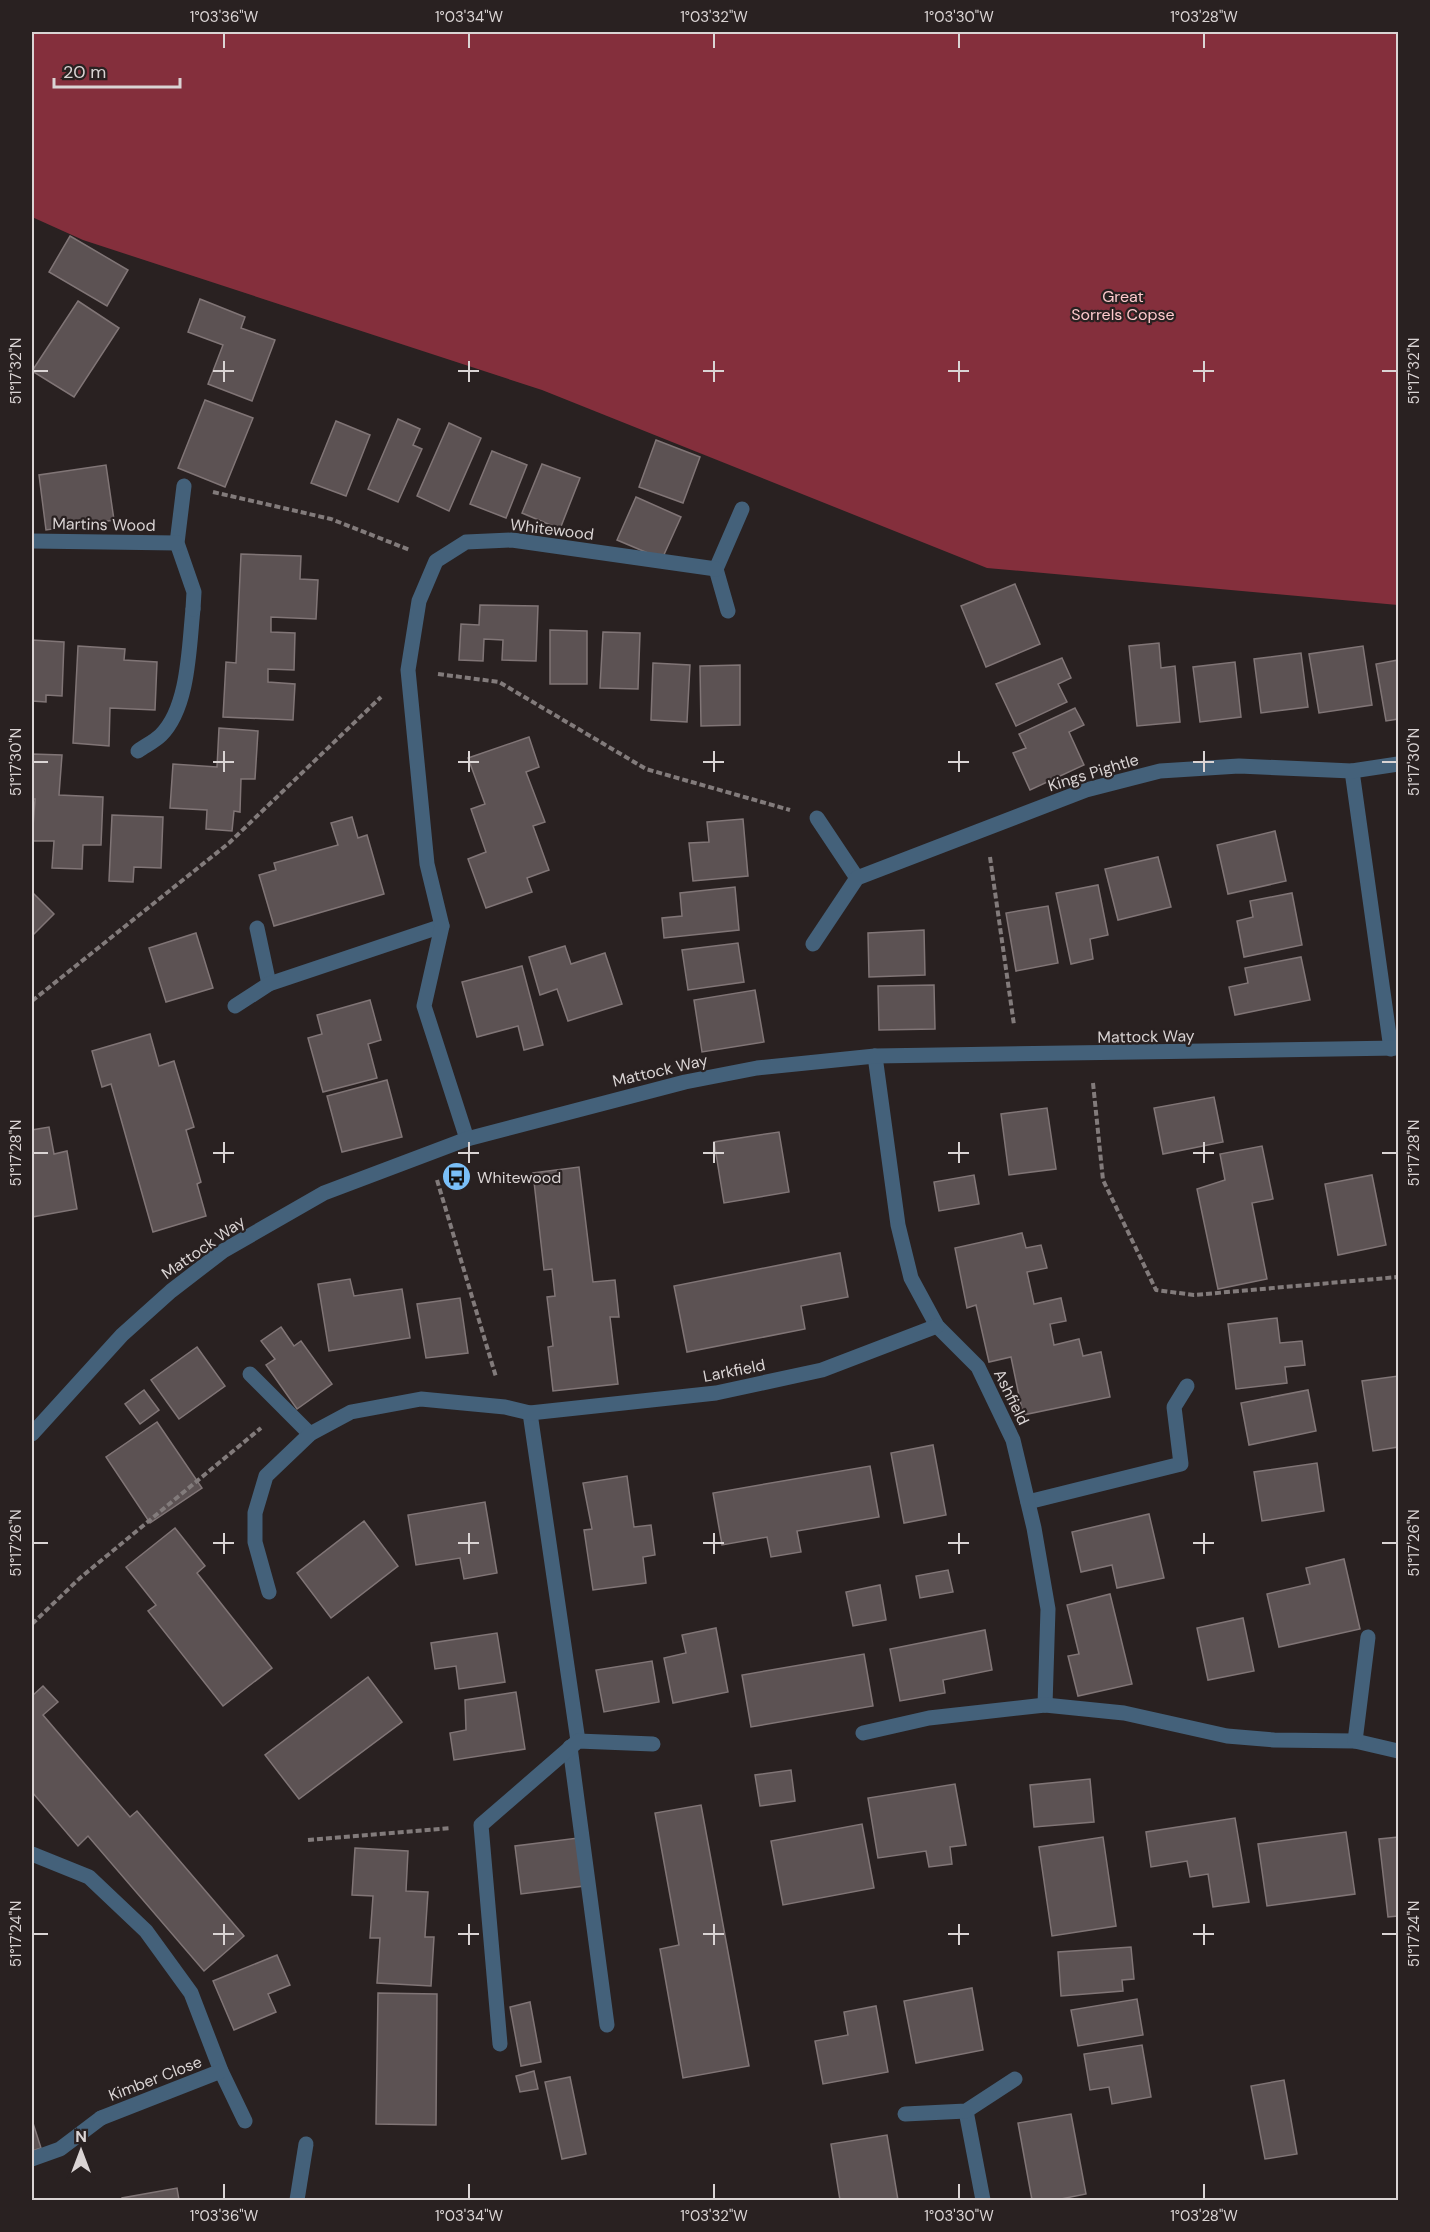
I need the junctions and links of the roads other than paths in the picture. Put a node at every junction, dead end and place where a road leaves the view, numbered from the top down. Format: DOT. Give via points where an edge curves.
graph roads {
  1 [pos="184,486"];
  2 [pos="742,508"];
  3 [pos="32,541"];
  4 [pos="177,543"];
  5 [pos="716,569"];
  6 [pos="728,610"];
  7 [pos="138,751"];
  8 [pos="1398,764"];
  9 [pos="1352,771"];
  10 [pos="818,818"];
  11 [pos="857,878"];
  12 [pos="442,926"];
  13 [pos="257,928"];
  14 [pos="813,944"];
  15 [pos="269,984"];
  16 [pos="235,1006"];
  17 [pos="1395,1048"];
  18 [pos="875,1056"];
  19 [pos="467,1139"];
  20 [pos="936,1326"];
  21 [pos="250,1374"];
  22 [pos="1186,1386"];
  23 [pos="530,1413"];
  24 [pos="32,1434"];
  25 [pos="310,1434"];
  26 [pos="1028,1502"];
  27 [pos="269,1592"];
  28 [pos="1368,1637"];
  29 [pos="1046,1705"];
  30 [pos="863,1733"];
  31 [pos="1355,1741"];
  32 [pos="574,1744"];
  33 [pos="653,1744"];
  34 [pos="1398,1751"];
  35 [pos="32,1854"];
  36 [pos="607,2025"];
  37 [pos="500,2044"];
  38 [pos="221,2071"];
  39 [pos="1016,2079"];
  40 [pos="966,2111"];
  41 [pos="905,2114"];
  42 [pos="245,2121"];
  43 [pos="306,2145"];
  44 [pos="32,2160"];
  45 [pos="297,2200"];
  46 [pos="982,2200"];
  1 -- 4 [label="street, Martins Wood"];
  2 -- 5 [label="street"];
  3 -- 4 [label="street, Martins Wood"];
  4 -- 7 [label="street, Martins Wood" via="194,592 187,665 177,708 160,736"];
  5 -- 6 [label="street"];
  5 -- 12 [label="street, Whitewood" via="512,540 466,542 436,561 419,601 408,670 427,864"];
  8 -- 9 [label="street, Kings Pightle"];
  9 -- 11 [label="street, Kings Pightle" via="1239,766 1160,771 1086,790"];
  9 -- 17 [label="street"];
  10 -- 11 [label="street"];
  11 -- 14 [label="street"];
  12 -- 15 [label="street"];
  12 -- 19 [label="street" via="424,1006"];
  13 -- 15 [label="street"];
  15 -- 16 [label="street"];
  17 -- 18 [label="street, Mattock Way"];
  18 -- 19 [label="street, Mattock Way" via="758,1068 685,1082"];
  18 -- 20 [label="street, Ashfield" via="898,1225 911,1278"];
  19 -- 24 [label="street, Mattock Way" via="324,1193 223,1251 122,1335"];
  20 -- 23 [label="street, Larkfield" via="822,1370 726,1391"];
  20 -- 26 [label="street, Ashfield" via="978,1367 1013,1440"];
  21 -- 25 [label="street"];
  22 -- 26 [label="street" via="1174,1407 1181,1464"];
  23 -- 25 [label="street, Larkfield" via="421,1399 351,1412"];
  23 -- 32 [label="street"];
  25 -- 27 [label="street, Larkfield" via="266,1476 255,1513 255,1542"];
  26 -- 29 [label="street, Ashfield" via="1048,1609"];
  28 -- 31 [label="street"];
  29 -- 30 [label="street" via="928,1718"];
  29 -- 31 [label="street" via="1124,1713 1227,1736"];
  31 -- 34 [label="street"];
  32 -- 33 [label="street"];
  32 -- 36 [label="street"];
  32 -- 37 [label="street" via="481,1825"];
  35 -- 38 [label="street, Kimber Close" via="89,1877 146,1931 191,1993"];
  38 -- 42 [label="street, Kimber Close"];
  38 -- 44 [label="street, Kimber Close" via="101,2118 60,2149"];
  39 -- 40 [label="street"];
  40 -- 41 [label="street"];
  40 -- 46 [label="street"];
  43 -- 45 [label="street"];
}
